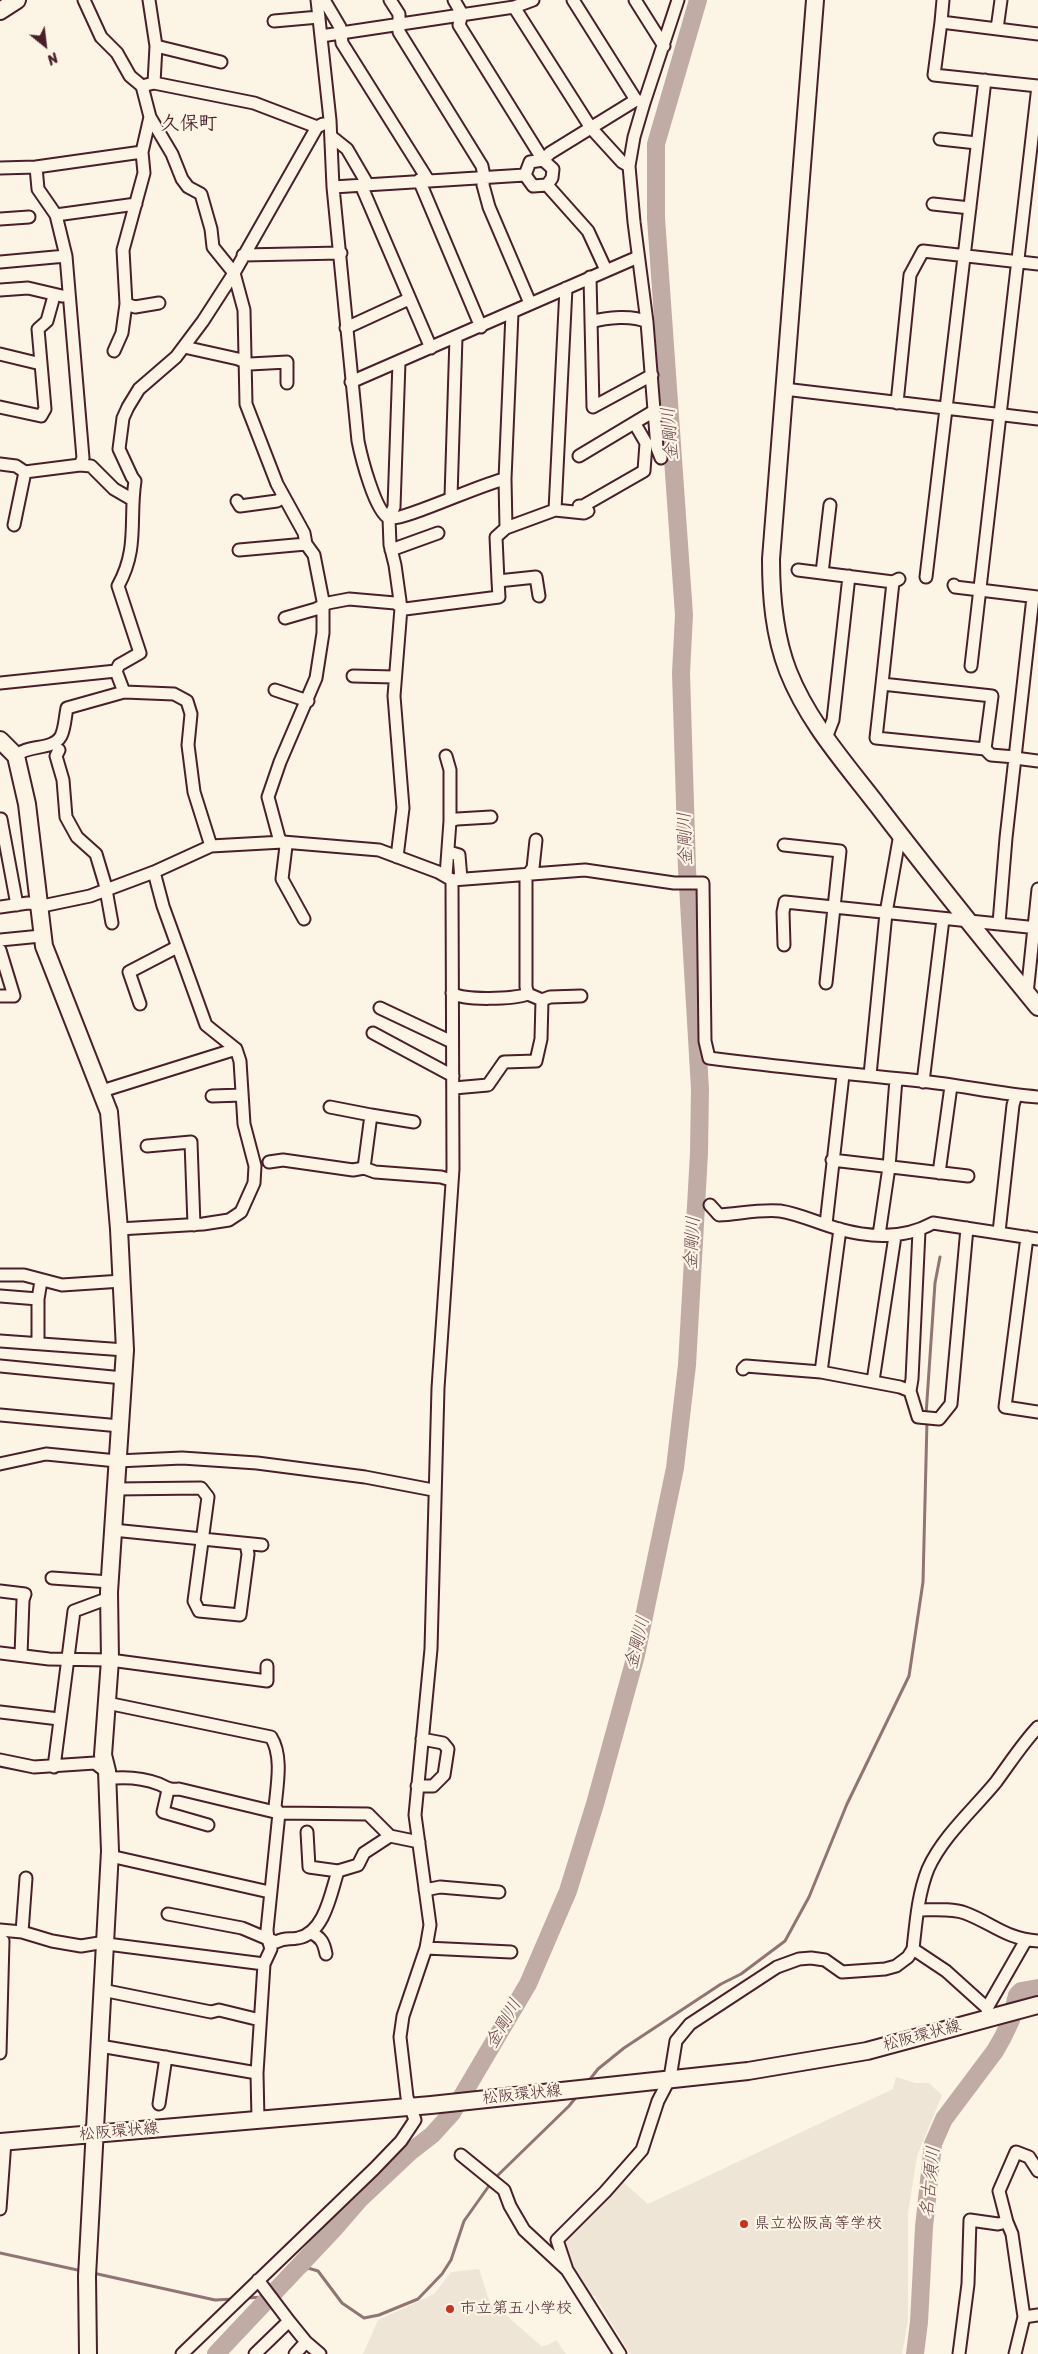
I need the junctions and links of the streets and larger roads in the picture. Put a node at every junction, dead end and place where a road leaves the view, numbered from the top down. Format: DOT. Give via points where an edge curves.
graph roads {
  1 [pos="17,0"];
  2 [pos="84,0"];
  3 [pos="149,0"];
  4 [pos="316,0"];
  5 [pos="324,0"];
  6 [pos="390,0"];
  7 [pos="454,0"];
  8 [pos="573,0"];
  9 [pos="634,0"];
  10 [pos="678,0"];
  11 [pos="815,0"];
  12 [pos="943,0"];
  13 [pos="1001,0"];
  14 [pos="523,2"];
  15 [pos="0,11"];
  16 [pos="462,14"];
  17 [pos="319,17"];
  18 [pos="274,21"];
  19 [pos="941,22"];
  20 [pos="400,24"];
  21 [pos="997,29"];
  22 [pos="340,34"];
  23 [pos="1038,34"];
  24 [pos="321,36"];
  25 [pos="156,46"];
  26 [pos="664,46"];
  27 [pos="221,62"];
  28 [pos="985,80"];
  29 [pos="154,83"];
  30 [pos="142,86"];
  31 [pos="1038,86"];
  32 [pos="640,102"];
  33 [pos="150,116"];
  34 [pos="330,120"];
  35 [pos="317,126"];
  36 [pos="591,128"];
  37 [pos="332,137"];
  38 [pos="940,139"];
  39 [pos="977,143"];
  40 [pos="142,152"];
  41 [pos="543,160"];
  42 [pos="629,166"];
  43 [pos="36,167"];
  44 [pos="0,168"];
  45 [pos="525,175"];
  46 [pos="484,176"];
  47 [pos="424,180"];
  48 [pos="365,185"];
  49 [pos="547,185"];
  50 [pos="333,187"];
  51 [pos="136,204"];
  52 [pos="933,204"];
  53 [pos="970,208"];
  54 [pos="56,216"];
  55 [pos="29,217"];
  56 [pos="0,219"];
  57 [pos="341,253"];
  58 [pos="243,255"];
  59 [pos="66,256"];
  60 [pos="964,256"];
  61 [pos="638,257"];
  62 [pos="1018,261"];
  63 [pos="0,262"];
  64 [pos="1038,264"];
  65 [pos="606,270"];
  66 [pos="234,273"];
  67 [pos="590,277"];
  68 [pos="566,288"];
  69 [pos="0,290"];
  70 [pos="54,296"];
  71 [pos="68,297"];
  72 [pos="410,299"];
  73 [pos="159,303"];
  74 [pos="530,303"];
  75 [pos="126,304"];
  76 [pos="512,313"];
  77 [pos="591,322"];
  78 [pos="647,322"];
  79 [pos="481,327"];
  80 [pos="346,328"];
  81 [pos="456,337"];
  82 [pos="184,347"];
  83 [pos="431,348"];
  84 [pos="114,351"];
  85 [pos="0,354"];
  86 [pos="245,362"];
  87 [pos="399,362"];
  88 [pos="41,364"];
  89 [pos="652,374"];
  90 [pos="351,382"];
  91 [pos="287,383"];
  92 [pos="784,389"];
  93 [pos="897,403"];
  94 [pos="0,407"];
  95 [pos="946,409"];
  96 [pos="654,411"];
  97 [pos="1001,415"];
  98 [pos="1038,419"];
  99 [pos="635,424"];
  100 [pos="579,456"];
  101 [pos="661,458"];
  102 [pos="0,464"];
  103 [pos="80,465"];
  104 [pos="25,472"];
  105 [pos="505,479"];
  106 [pos="620,494"];
  107 [pos="451,497"];
  108 [pos="284,498"];
  109 [pos="133,500"];
  110 [pos="237,501"];
  111 [pos="830,504"];
  112 [pos="579,506"];
  113 [pos="555,510"];
  114 [pos="389,518"];
  115 [pos="14,525"];
  116 [pos="506,528"];
  117 [pos="438,533"];
  118 [pos="306,544"];
  119 [pos="239,550"];
  120 [pos="391,550"];
  121 [pos="798,570"];
  122 [pos="822,573"];
  123 [pos="548,575"];
  124 [pos="848,576"];
  125 [pos="536,577"];
  126 [pos="926,577"];
  127 [pos="498,580"];
  128 [pos="954,585"];
  129 [pos="980,590"];
  130 [pos="539,596"];
  131 [pos="1036,597"];
  132 [pos="323,605"];
  133 [pos="401,608"];
  134 [pos="285,618"];
  135 [pos="971,666"];
  136 [pos="116,672"];
  137 [pos="353,676"];
  138 [pos="394,677"];
  139 [pos="0,683"];
  140 [pos="882,684"];
  141 [pos="275,690"];
  142 [pos="124,692"];
  143 [pos="308,701"];
  144 [pos="826,738"];
  145 [pos="0,740"];
  146 [pos="61,747"];
  147 [pos="985,749"];
  148 [pos="16,756"];
  149 [pos="446,756"];
  150 [pos="1015,758"];
  151 [pos="1038,761"];
  152 [pos="0,816"];
  153 [pos="491,817"];
  154 [pos="450,821"];
  155 [pos="900,834"];
  156 [pos="536,840"];
  157 [pos="283,842"];
  158 [pos="784,845"];
  159 [pos="211,846"];
  160 [pos="397,857"];
  161 [pos="154,872"];
  162 [pos="530,873"];
  163 [pos="453,879"];
  164 [pos="1038,889"];
  165 [pos="104,890"];
  166 [pos="38,904"];
  167 [pos="17,905"];
  168 [pos="835,907"];
  169 [pos="0,908"];
  170 [pos="886,913"];
  171 [pos="304,919"];
  172 [pos="943,919"];
  173 [pos="970,922"];
  174 [pos="112,923"];
  175 [pos="999,923"];
  176 [pos="1036,928"];
  177 [pos="41,936"];
  178 [pos="0,940"];
  179 [pos="784,945"];
  180 [pos="177,947"];
  181 [pos="0,950"];
  182 [pos="826,983"];
  183 [pos="1031,986"];
  184 [pos="452,993"];
  185 [pos="528,994"];
  186 [pos="0,996"];
  187 [pos="581,996"];
  188 [pos="542,1000"];
  189 [pos="140,1004"];
  190 [pos="1038,1007"];
  191 [pos="380,1008"];
  192 [pos="372,1033"];
  193 [pos="452,1042"];
  194 [pos="236,1049"];
  195 [pos="843,1075"];
  196 [pos="870,1075"];
  197 [pos="453,1076"];
  198 [pos="896,1079"];
  199 [pos="923,1082"];
  200 [pos="952,1086"];
  201 [pos="454,1088"];
  202 [pos="102,1091"];
  203 [pos="242,1095"];
  204 [pos="1016,1095"];
  205 [pos="212,1096"];
  206 [pos="1038,1097"];
  207 [pos="330,1107"];
  208 [pos="371,1115"];
  209 [pos="414,1122"];
  210 [pos="147,1146"];
  211 [pos="832,1160"];
  212 [pos="269,1162"];
  213 [pos="889,1167"];
  214 [pos="364,1168"];
  215 [pos="939,1173"];
  216 [pos="968,1176"];
  217 [pos="450,1180"];
  218 [pos="710,1205"];
  219 [pos="826,1224"];
  220 [pos="194,1225"];
  221 [pos="967,1228"];
  222 [pos="119,1229"];
  223 [pos="840,1229"];
  224 [pos="919,1230"];
  225 [pos="999,1232"];
  226 [pos="879,1235"];
  227 [pos="895,1236"];
  228 [pos="1033,1238"];
  229 [pos="0,1275"];
  230 [pos="41,1281"];
  231 [pos="122,1281"];
  232 [pos="0,1296"];
  233 [pos="38,1299"];
  234 [pos="0,1341"];
  235 [pos="38,1343"];
  236 [pos="125,1350"];
  237 [pos="0,1366"];
  238 [pos="743,1369"];
  239 [pos="821,1372"];
  240 [pos="124,1378"];
  241 [pos="873,1381"];
  242 [pos="910,1391"];
  243 [pos="1038,1412"];
  244 [pos="0,1415"];
  245 [pos="120,1426"];
  246 [pos="117,1461"];
  247 [pos="0,1464"];
  248 [pos="115,1489"];
  249 [pos="434,1490"];
  250 [pos="113,1530"];
  251 [pos="202,1539"];
  252 [pos="246,1544"];
  253 [pos="262,1545"];
  254 [pos="52,1578"];
  255 [pos="110,1590"];
  256 [pos="0,1591"];
  257 [pos="0,1653"];
  258 [pos="20,1655"];
  259 [pos="69,1659"];
  260 [pos="110,1660"];
  261 [pos="267,1666"];
  262 [pos="107,1703"];
  263 [pos="0,1712"];
  264 [pos="60,1718"];
  265 [pos="1038,1727"];
  266 [pos="422,1739"];
  267 [pos="0,1760"];
  268 [pos="54,1767"];
  269 [pos="107,1771"];
  270 [pos="417,1786"];
  271 [pos="168,1790"];
  272 [pos="279,1813"];
  273 [pos="208,1825"];
  274 [pos="307,1832"];
  275 [pos="390,1836"];
  276 [pos="419,1842"];
  277 [pos="110,1856"];
  278 [pos="338,1871"];
  279 [pos="26,1878"];
  280 [pos="425,1890"];
  281 [pos="265,1891"];
  282 [pos="500,1892"];
  283 [pos="918,1910"];
  284 [pos="168,1914"];
  285 [pos="0,1930"];
  286 [pos="22,1932"];
  287 [pos="311,1932"];
  288 [pos="268,1939"];
  289 [pos="0,1940"];
  290 [pos="1032,1940"];
  291 [pos="106,1945"];
  292 [pos="426,1948"];
  293 [pos="914,1948"];
  294 [pos="511,1952"];
  295 [pos="326,1954"];
  296 [pos="264,1964"];
  297 [pos="102,1990"];
  298 [pos="1035,2006"];
  299 [pos="991,2014"];
  300 [pos="260,2020"];
  301 [pos="100,2046"];
  302 [pos="0,2053"];
  303 [pos="166,2057"];
  304 [pos="257,2073"];
  305 [pos="670,2078"];
  306 [pos="159,2104"];
  307 [pos="411,2105"];
  308 [pos="258,2120"];
  309 [pos="94,2134"];
  310 [pos="3,2141"];
  311 [pos="461,2155"];
  312 [pos="1038,2171"];
  313 [pos="0,2209"];
  314 [pos="1007,2222"];
  315 [pos="567,2270"];
  316 [pos="258,2280"];
  317 [pos="1038,2315"];
  318 [pos="1024,2317"];
  319 [pos="289,2321"];
  320 [pos="306,2342"];
  321 [pos="88,2354"];
  322 [pos="182,2354"];
  323 [pos="255,2354"];
  324 [pos="295,2354"];
  325 [pos="320,2354"];
  326 [pos="620,2354"];
  327 [pos="959,2354"];
  328 [pos="1015,2354"];
  1 -- 15 [label="street"];
  2 -- 30 [label="street" via="102,37 117,53 130,76"];
  3 -- 25 [label="street"];
  4 -- 17 [label="street"];
  5 -- 22 [label="street" via="340,27"];
  6 -- 20 [label="street" via="399,14"];
  7 -- 16 [label="street"];
  8 -- 32 [label="street"];
  9 -- 26 [label="street"];
  10 -- 26 [label="street"];
  11 -- 92 [label="street"];
  12 -- 19 [label="street"];
  13 -- 21 [label="street"];
  14 -- 16 [label="street"];
  14 -- 36 [label="street"];
  16 -- 20 [label="street"];
  16 -- 41 [label="street" via="459,25"];
  17 -- 18 [label="street"];
  17 -- 24 [label="street"];
  19 -- 21 [label="street"];
  19 -- 28 [label="street" via="934,75"];
  20 -- 22 [label="street"];
  20 -- 46 [label="street" via="399,32 482,166"];
  21 -- 23 [label="street"];
  22 -- 24 [label="street"];
  22 -- 47 [label="street" via="342,43"];
  24 -- 34 [label="street"];
  25 -- 27 [label="street"];
  25 -- 29 [label="street"];
  26 -- 32 [label="street"];
  28 -- 31 [label="street"];
  28 -- 39 [label="street"];
  29 -- 30 [label="street"];
  29 -- 35 [label="street" via="254,103"];
  30 -- 33 [label="street"];
  31 -- 62 [label="street"];
  32 -- 36 [label="street"];
  32 -- 42 [label="street"];
  33 -- 40 [label="street"];
  33 -- 66 [label="street" via="182,179 188,187 201,194 213,247"];
  34 -- 35 [label="street"];
  34 -- 37 [label="street"];
  35 -- 58 [label="street"];
  36 -- 41 [label="street"];
  36 -- 42 [label="street"];
  37 -- 48 [label="street" via="347,149"];
  37 -- 50 [label="street"];
  38 -- 39 [label="street"];
  39 -- 53 [label="street"];
  40 -- 43 [label="street"];
  40 -- 51 [label="street" via="144,173"];
  41 -- 45 [label="street" via="530,162"];
  41 -- 49 [label="street" via="553,169"];
  42 -- 61 [label="street"];
  43 -- 44 [label="street"];
  43 -- 54 [label="street" via="38,189"];
  45 -- 46 [label="street"];
  45 -- 49 [label="street" via="533,186"];
  46 -- 47 [label="street"];
  46 -- 74 [label="street" via="489,207"];
  47 -- 48 [label="street"];
  47 -- 79 [label="street"];
  48 -- 50 [label="street"];
  48 -- 72 [label="street"];
  49 -- 65 [label="street" via="588,231"];
  50 -- 57 [label="street"];
  51 -- 54 [label="street"];
  51 -- 75 [label="street" via="123,250"];
  52 -- 53 [label="street"];
  53 -- 60 [label="street"];
  54 -- 59 [label="street"];
  55 -- 56 [label="street"];
  57 -- 58 [label="street"];
  57 -- 80 [label="street"];
  58 -- 66 [label="street"];
  59 -- 63 [label="street"];
  59 -- 71 [label="street"];
  60 -- 62 [label="street"];
  60 -- 93 [label="street" via="922,251 910,275"];
  60 -- 95 [label="street"];
  61 -- 65 [label="street"];
  61 -- 78 [label="street"];
  62 -- 64 [label="street"];
  62 -- 97 [label="street"];
  65 -- 67 [label="street"];
  66 -- 82 [label="street"];
  66 -- 86 [label="street" via="244,310"];
  67 -- 68 [label="street"];
  67 -- 77 [label="street"];
  68 -- 74 [label="street"];
  68 -- 113 [label="street"];
  69 -- 70 [label="street" via="28,288"];
  70 -- 71 [label="street"];
  70 -- 88 [label="street" via="47,321 38,329"];
  71 -- 103 [label="street"];
  72 -- 80 [label="street"];
  72 -- 83 [label="street"];
  73 -- 75 [label="street" via="135,307"];
  74 -- 76 [label="street"];
  75 -- 84 [label="street" via="122,333"];
  76 -- 79 [label="street"];
  76 -- 105 [label="street"];
  77 -- 78 [label="street" via="640,318"];
  77 -- 89 [label="street" via="593,407"];
  78 -- 89 [label="street"];
  79 -- 81 [label="street"];
  80 -- 90 [label="street"];
  81 -- 83 [label="street"];
  81 -- 107 [label="street"];
  82 -- 86 [label="street"];
  82 -- 109 [label="street" via="138,389 123,418 119,449 135,480"];
  83 -- 87 [label="street"];
  85 -- 88 [label="street"];
  86 -- 91 [label="street" via="286,362"];
  86 -- 108 [label="street" via="246,404"];
  87 -- 90 [label="street"];
  87 -- 114 [label="street" via="394,507"];
  88 -- 94 [label="street" via="42,416"];
  89 -- 96 [label="street"];
  90 -- 114 [label="street" via="363,463 381,511"];
  92 -- 93 [label="street"];
  92 -- 144 [label="street" via="771,559 773,610 790,676"];
  93 -- 95 [label="street"];
  95 -- 97 [label="street"];
  95 -- 126 [label="street"];
  96 -- 99 [label="street"];
  96 -- 101 [label="street"];
  97 -- 98 [label="street"];
  97 -- 129 [label="street"];
  99 -- 100 [label="street"];
  99 -- 112 [label="street" via="646,443 644,471"];
  102 -- 104 [label="street" via="16,466"];
  103 -- 104 [label="street"];
  103 -- 109 [label="street" via="91,466 114,490"];
  104 -- 115 [label="street"];
  105 -- 107 [label="street"];
  105 -- 116 [label="street"];
  106 -- 113 [label="street" via="584,513"];
  107 -- 114 [label="street" via="402,518"];
  108 -- 110 [label="street" via="240,506"];
  108 -- 118 [label="street" via="304,534"];
  109 -- 136 [label="street" via="131,553 127,571 118,586 140,653 119,665"];
  111 -- 122 [label="street"];
  113 -- 116 [label="street"];
  114 -- 120 [label="street"];
  116 -- 127 [label="street" via="496,537"];
  117 -- 120 [label="street"];
  118 -- 119 [label="street"];
  118 -- 132 [label="street" via="314,555"];
  120 -- 133 [label="street"];
  121 -- 122 [label="street"];
  122 -- 124 [label="street"];
  123 -- 125 [label="street"];
  124 -- 140 [label="street" via="896,581"];
  124 -- 144 [label="street" via="833,720"];
  125 -- 127 [label="street"];
  125 -- 130 [label="street"];
  127 -- 133 [label="street" via="499,597"];
  128 -- 129 [label="street"];
  129 -- 131 [label="street"];
  129 -- 135 [label="street"];
  131 -- 150 [label="street"];
  132 -- 133 [label="street" via="349,599 395,603"];
  132 -- 134 [label="street"];
  132 -- 143 [label="street" via="323,633 316,678"];
  133 -- 138 [label="street"];
  136 -- 139 [label="street" via="41,675"];
  136 -- 142 [label="street"];
  137 -- 138 [label="street"];
  138 -- 160 [label="street" via="403,808"];
  140 -- 147 [label="street" via="876,738"];
  140 -- 147 [label="street" via="992,696"];
  141 -- 143 [label="street"];
  142 -- 146 [label="street" via="67,708"];
  142 -- 159 [label="street" via="174,694 187,701 191,714 188,745 194,792"];
  143 -- 157 [label="street" via="268,797 279,838"];
  144 -- 155 [label="street"];
  145 -- 148 [label="street"];
  146 -- 148 [label="street" via="21,751"];
  146 -- 165 [label="street" via="56,756 63,780 66,817 77,837 96,854"];
  147 -- 150 [label="street" via="991,755"];
  148 -- 166 [label="street" via="26,804"];
  149 -- 154 [label="street" via="450,770"];
  150 -- 151 [label="street"];
  150 -- 175 [label="street"];
  152 -- 167 [label="street"];
  153 -- 154 [label="street"];
  154 -- 163 [label="street" via="449,852"];
  155 -- 170 [label="street"];
  155 -- 173 [label="street"];
  156 -- 162 [label="street"];
  157 -- 159 [label="street"];
  157 -- 160 [label="street" via="379,850"];
  157 -- 171 [label="street" via="286,846 282,879"];
  158 -- 168 [label="street" via="840,851"];
  159 -- 161 [label="street"];
  160 -- 163 [label="street"];
  161 -- 165 [label="street"];
  161 -- 180 [label="street"];
  162 -- 163 [label="street"];
  162 -- 185 [label="street" via="526,877"];
  162 -- 195 [label="street" via="585,870 674,883 703,883 705,1041 709,1058"];
  163 -- 184 [label="street"];
  164 -- 176 [label="street"];
  165 -- 166 [label="street" via="90,896"];
  165 -- 174 [label="street"];
  166 -- 167 [label="street"];
  166 -- 177 [label="street"];
  167 -- 169 [label="street"];
  168 -- 170 [label="street"];
  168 -- 179 [label="street" via="786,902 783,912"];
  168 -- 182 [label="street"];
  170 -- 172 [label="street"];
  170 -- 196 [label="street"];
  172 -- 173 [label="street"];
  172 -- 199 [label="street"];
  173 -- 175 [label="street"];
  173 -- 183 [label="street"];
  175 -- 176 [label="street"];
  176 -- 183 [label="street"];
  177 -- 178 [label="street"];
  177 -- 202 [label="street"];
  180 -- 189 [label="street" via="129,972"];
  180 -- 194 [label="street" via="206,1025"];
  181 -- 186 [label="street" via="14,996"];
  183 -- 190 [label="street"];
  184 -- 185 [label="street" via="490,998"];
  184 -- 193 [label="street"];
  185 -- 188 [label="street"];
  187 -- 188 [label="street"];
  188 -- 201 [label="street" via="541,1039 536,1061 504,1062 488,1085"];
  191 -- 193 [label="street"];
  192 -- 197 [label="street"];
  193 -- 197 [label="street"];
  194 -- 202 [label="street"];
  194 -- 203 [label="street"];
  195 -- 196 [label="street"];
  195 -- 211 [label="street"];
  196 -- 198 [label="street"];
  197 -- 201 [label="street"];
  198 -- 199 [label="street"];
  198 -- 213 [label="street"];
  199 -- 200 [label="street"];
  200 -- 204 [label="street"];
  200 -- 215 [label="street"];
  201 -- 217 [label="street" via="453,1169"];
  202 -- 222 [label="street" via="109,1112"];
  203 -- 205 [label="street"];
  203 -- 220 [label="street" via="254,1183 241,1212 229,1220"];
  204 -- 206 [label="street"];
  204 -- 225 [label="street" via="1012,1105"];
  207 -- 208 [label="street"];
  208 -- 209 [label="street"];
  208 -- 214 [label="street"];
  210 -- 220 [label="street" via="191,1142"];
  211 -- 213 [label="street"];
  211 -- 219 [label="street"];
  212 -- 214 [label="street" via="283,1160 353,1170"];
  213 -- 215 [label="street"];
  213 -- 226 [label="street"];
  214 -- 217 [label="street" via="374,1172"];
  215 -- 216 [label="street"];
  217 -- 249 [label="street"];
  218 -- 219 [label="street" via="719,1215 780,1211"];
  219 -- 223 [label="street"];
  220 -- 222 [label="street"];
  221 -- 224 [label="street" via="933,1223"];
  221 -- 225 [label="street"];
  221 -- 242 [label="street" via="951,1404 939,1419 918,1418"];
  222 -- 231 [label="street"];
  223 -- 226 [label="street"];
  223 -- 239 [label="street"];
  224 -- 227 [label="street"];
  224 -- 242 [label="street"];
  225 -- 228 [label="street"];
  226 -- 227 [label="street"];
  227 -- 241 [label="street"];
  228 -- 243 [label="street" via="1005,1407"];
  229 -- 230 [label="street" via="24,1275"];
  230 -- 231 [label="street" via="62,1285"];
  230 -- 233 [label="street"];
  231 -- 236 [label="street"];
  232 -- 233 [label="street"];
  233 -- 235 [label="street"];
  234 -- 235 [label="street"];
  235 -- 236 [label="street"];
  236 -- 240 [label="street"];
  237 -- 240 [label="street"];
  238 -- 239 [label="street" via="746,1366"];
  239 -- 241 [label="street"];
  240 -- 245 [label="street"];
  241 -- 242 [label="street"];
  244 -- 245 [label="street"];
  245 -- 246 [label="street"];
  246 -- 247 [label="street" via="46,1454"];
  246 -- 248 [label="street"];
  246 -- 249 [label="street" via="182,1458 258,1463"];
  248 -- 250 [label="street"];
  248 -- 251 [label="street" via="201,1488 208,1497"];
  249 -- 266 [label="street" via="431,1649"];
  250 -- 251 [label="street"];
  250 -- 255 [label="street"];
  251 -- 252 [label="street"];
  251 -- 252 [label="street" via="194,1601 199,1611 240,1615 248,1554"];
  252 -- 253 [label="street"];
  254 -- 255 [label="street"];
  255 -- 259 [label="street" via="74,1612"];
  255 -- 260 [label="street"];
  256 -- 258 [label="street" via="25,1594"];
  257 -- 258 [label="street"];
  258 -- 259 [label="street"];
  259 -- 260 [label="street"];
  259 -- 264 [label="street"];
  260 -- 261 [label="street" via="267,1681"];
  260 -- 262 [label="street"];
  262 -- 269 [label="street" via="103,1755"];
  262 -- 272 [label="street" via="271,1736 275,1743 278,1774 274,1807"];
  263 -- 264 [label="street"];
  264 -- 268 [label="street"];
  265 -- 283 [label="street" via="947,1839 928,1869"];
  266 -- 270 [label="street"];
  266 -- 270 [label="street" via="443,1743 448,1749 444,1775 433,1786"];
  267 -- 268 [label="street" via="34,1767"];
  268 -- 269 [label="street" via="95,1763"];
  269 -- 271 [label="street" via="114,1778 150,1782"];
  269 -- 277 [label="street"];
  270 -- 276 [label="street" via="415,1815"];
  271 -- 272 [label="street" via="179,1789"];
  271 -- 273 [label="street" via="163,1812"];
  272 -- 275 [label="street" via="368,1814"];
  272 -- 288 [label="street"];
  274 -- 278 [label="street" via="309,1867"];
  275 -- 276 [label="street"];
  275 -- 278 [label="street" via="364,1853 358,1865"];
  276 -- 280 [label="street"];
  277 -- 281 [label="street"];
  277 -- 291 [label="street"];
  278 -- 287 [label="street" via="324,1914"];
  279 -- 286 [label="street"];
  280 -- 282 [label="street" via="440,1887"];
  280 -- 292 [label="street" via="430,1925"];
  283 -- 290 [label="street" via="964,1912 1000,1932"];
  283 -- 293 [label="street"];
  284 -- 288 [label="street" via="242,1928"];
  285 -- 286 [label="street"];
  286 -- 291 [label="street" via="81,1946"];
  287 -- 288 [label="street" via="276,1942"];
  287 -- 295 [label="street" via="322,1940"];
  288 -- 296 [label="street" via="271,1949"];
  289 -- 302 [label="street" via="3,1941"];
  290 -- 299 [label="street"];
  291 -- 296 [label="street"];
  291 -- 297 [label="street"];
  292 -- 294 [label="street"];
  292 -- 307 [label="street" via="410,1990 400,2037 407,2097"];
  293 -- 299 [label="street" via="946,1971"];
  293 -- 305 [label="street" via="896,1966 885,1969 842,1972 825,1960 811,1958 777,1967 690,2024 676,2041"];
  296 -- 300 [label="street"];
  297 -- 300 [label="street"];
  297 -- 301 [label="street"];
  298 -- 299 [label="street, 松阪環状線"];
  299 -- 305 [label="street, 松阪環状線" via="867,2050 748,2071"];
  300 -- 304 [label="street"];
  301 -- 303 [label="street"];
  301 -- 309 [label="street"];
  303 -- 304 [label="street"];
  303 -- 306 [label="street"];
  304 -- 308 [label="street"];
  305 -- 307 [label="street, 松阪環状線"];
  305 -- 315 [label="street" via="658,2101 642,2150 557,2240"];
  307 -- 308 [label="street, 松阪環状線"];
  307 -- 316 [label="street" via="415,2120 401,2141"];
  308 -- 309 [label="street, 松阪環状線"];
  309 -- 310 [label="street, 松阪環状線"];
  309 -- 321 [label="street" via="87,2276"];
  310 -- 313 [label="street"];
  311 -- 315 [label="street" via="504,2190 524,2230"];
  312 -- 314 [label="street" via="1028,2157 1016,2152 999,2191"];
  314 -- 318 [label="street" via="1012,2234"];
  314 -- 327 [label="street" via="970,2220 968,2284"];
  315 -- 326 [label="street"];
  316 -- 319 [label="street"];
  316 -- 322 [label="street"];
  317 -- 318 [label="street"];
  318 -- 328 [label="street"];
  319 -- 320 [label="street"];
  319 -- 323 [label="street"];
  320 -- 324 [label="street"];
  320 -- 325 [label="street"];
}
